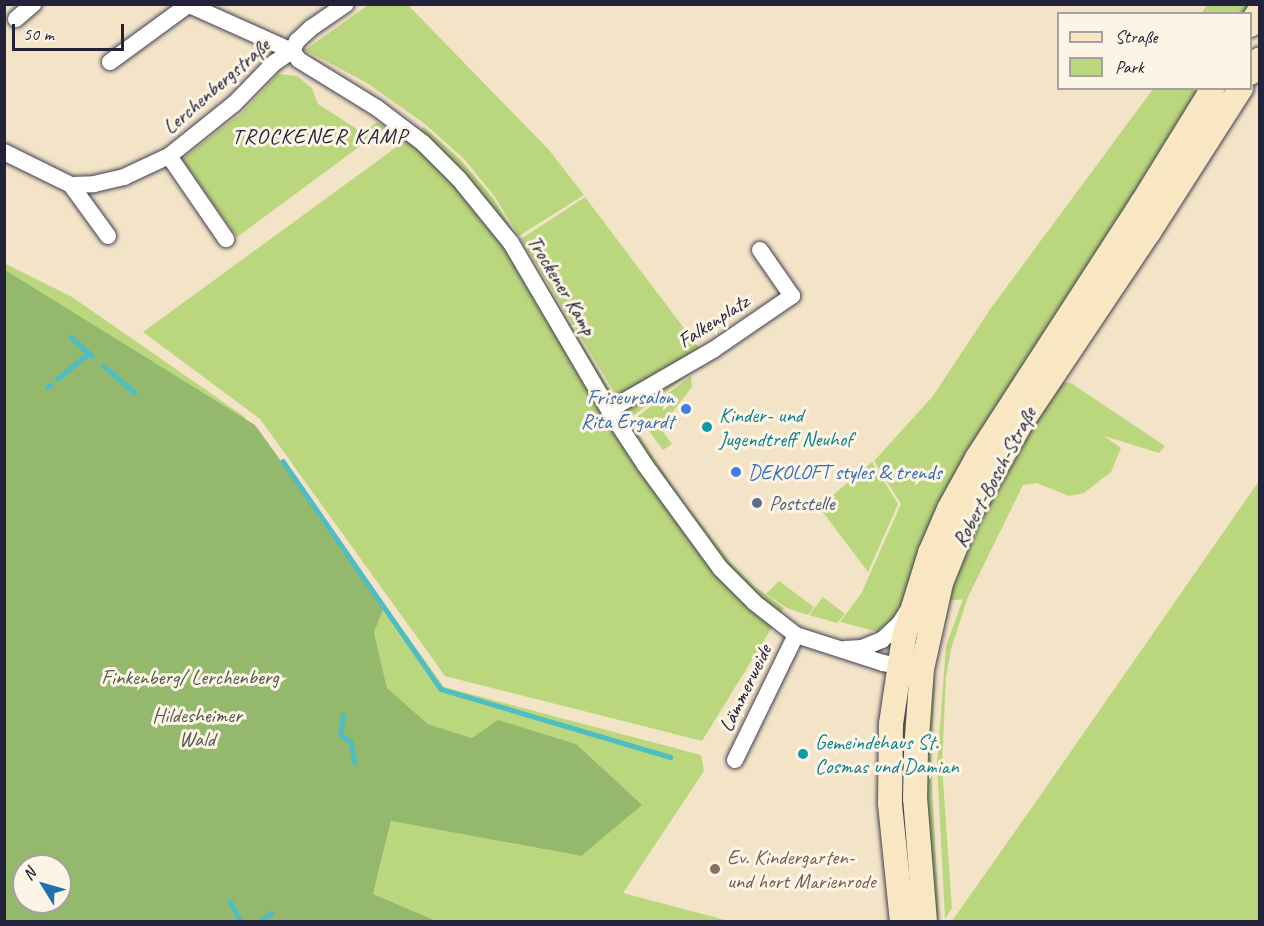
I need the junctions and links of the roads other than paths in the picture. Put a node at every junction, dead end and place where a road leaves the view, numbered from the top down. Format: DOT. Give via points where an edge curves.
graph roads {
  1 [pos="33,4"];
  2 [pos="346,4"];
  3 [pos="188,5"];
  4 [pos="1260,10"];
  5 [pos="16,19"];
  6 [pos="1252,24"];
  7 [pos="292,51"];
  8 [pos="110,62"];
  9 [pos="1212,90"];
  10 [pos="1240,90"];
  11 [pos="4,152"];
  12 [pos="169,156"];
  13 [pos="71,185"];
  14 [pos="108,236"];
  15 [pos="226,239"];
  16 [pos="760,250"];
  17 [pos="609,410"];
  18 [pos="913,603"];
  19 [pos="796,635"];
  20 [pos="838,649"];
  21 [pos="898,666"];
  22 [pos="922,669"];
  23 [pos="735,760"];
  24 [pos="902,921"];
  25 [pos="925,921"];
  1 -- 5 [label="street"];
  2 -- 7 [label="street, Lerchenbergstraße" via="311,28"];
  3 -- 7 [label="street, Trockener Kamp"];
  3 -- 8 [label="street, Trockener Kamp"];
  4 -- 6 [label="main road"];
  7 -- 12 [label="street, Lerchenbergstraße"];
  7 -- 17 [label="street, Trockener Kamp" via="299,60 400,124 459,179 512,243"];
  9 -- 18 [label="main road, Robert-Bosch-Straße" via="976,458 944,520"];
  10 -- 22 [label="main road, Robert-Bosch-Straße" via="996,465 967,519 941,583"];
  11 -- 13 [label="street"];
  12 -- 13 [label="street, Lerchenbergstraße" via="124,177"];
  12 -- 15 [label="street, Lerchenbergstraße"];
  13 -- 14 [label="street"];
  16 -- 17 [label="street, Falkenplatz" via="792,296 713,350"];
  17 -- 19 [label="street, Trockener Kamp" via="720,568"];
  18 -- 20 [label="street, Trockener Kamp" via="882,640 862,648"];
  18 -- 21 [label="main road, Robert-Bosch-Straße"];
  19 -- 20 [label="street, Trockener Kamp"];
  19 -- 23 [label="street, Lämmerweide"];
  20 -- 21 [label="street, Trockener Kamp"];
  21 -- 22 [label="street, Trockener Kamp"];
  21 -- 24 [label="main road, Robert-Bosch-Straße" via="891,724 890,793"];
  22 -- 25 [label="main road, Robert-Bosch-Straße" via="915,799"];
}
